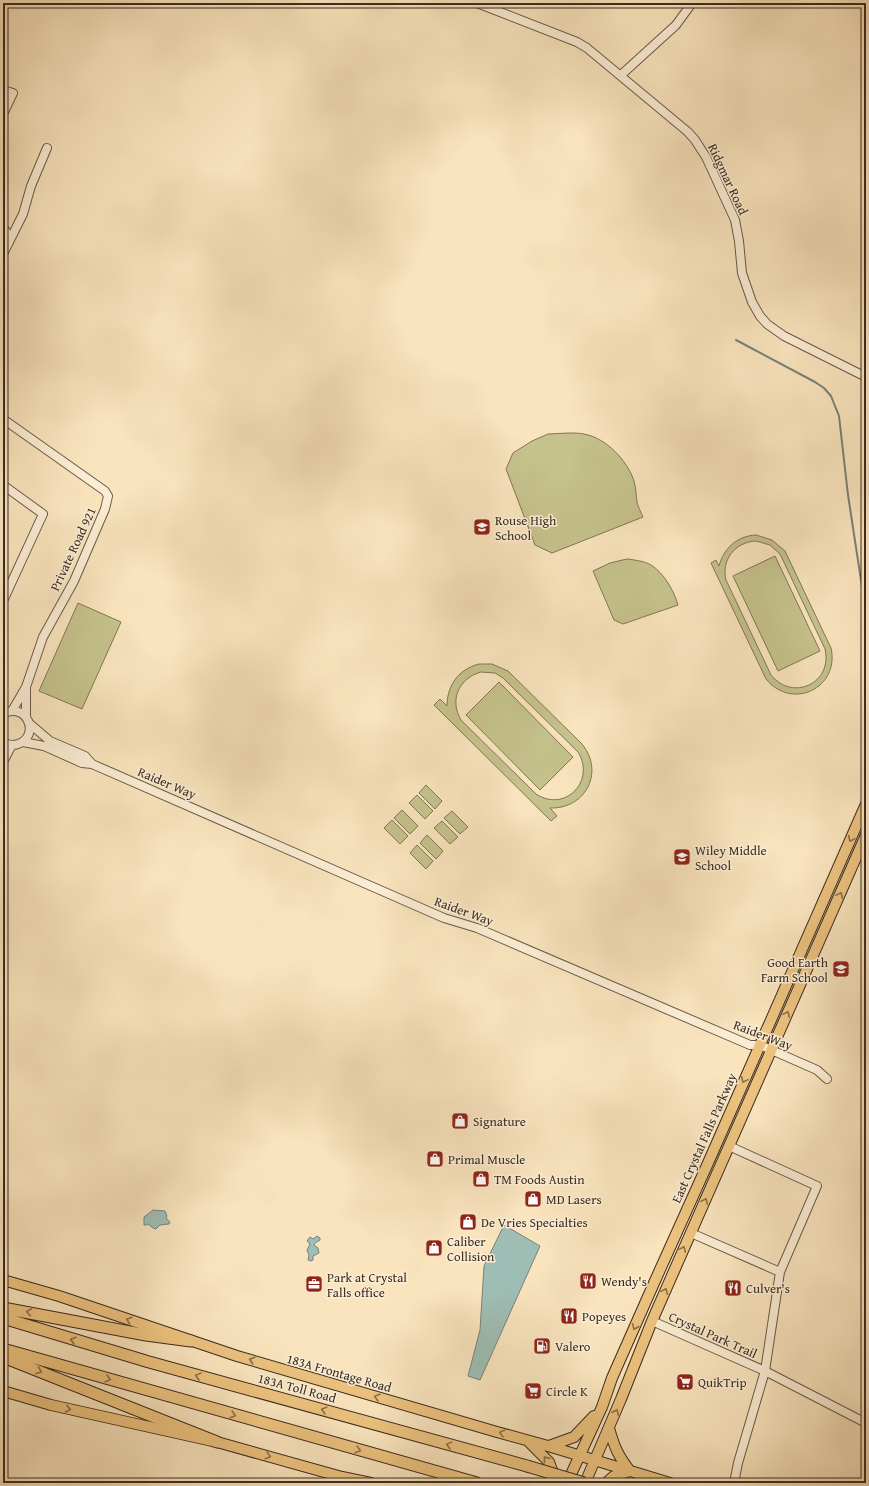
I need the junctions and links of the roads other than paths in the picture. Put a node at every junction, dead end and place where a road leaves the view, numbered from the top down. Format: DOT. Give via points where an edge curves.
graph roads {
  1 [pos="477,3"];
  2 [pos="692,3"];
  3 [pos="620,75"];
  4 [pos="3,90"];
  5 [pos="3,114"];
  6 [pos="47,148"];
  7 [pos="3,229"];
  8 [pos="8,245"];
  9 [pos="3,254"];
  10 [pos="866,377"];
  11 [pos="3,419"];
  12 [pos="3,485"];
  13 [pos="4,598"];
  14 [pos="26,687"];
  15 [pos="12,711"];
  16 [pos="3,714"];
  17 [pos="26,716"];
  18 [pos="30,724"];
  19 [pos="3,742"];
  20 [pos="22,742"];
  21 [pos="12,745"];
  22 [pos="3,762"];
  23 [pos="92,764"];
  24 [pos="866,804"];
  25 [pos="866,836"];
  26 [pos="820,910"];
  27 [pos="832,915"];
  28 [pos="760,1045"];
  29 [pos="771,1050"];
  30 [pos="826,1079"];
  31 [pos="718,1141"];
  32 [pos="729,1146"];
  33 [pos="679,1228"];
  34 [pos="691,1233"];
  35 [pos="780,1272"];
  36 [pos="3,1280"];
  37 [pos="3,1308"];
  38 [pos="3,1318"];
  39 [pos="652,1321"];
  40 [pos="191,1341"];
  41 [pos="3,1349"];
  42 [pos="3,1357"];
  43 [pos="765,1371"];
  44 [pos="3,1391"];
  45 [pos="602,1407"];
  46 [pos="866,1423"];
  47 [pos="609,1428"];
  48 [pos="527,1440"];
  49 [pos="217,1442"];
  50 [pos="548,1446"];
  51 [pos="580,1456"];
  52 [pos="595,1460"];
  53 [pos="630,1471"];
  54 [pos="371,1483"];
  55 [pos="477,1483"];
  56 [pos="548,1483"];
  57 [pos="567,1483"];
  58 [pos="584,1483"];
  59 [pos="606,1483"];
  60 [pos="670,1483"];
  61 [pos="734,1483"];
  1 -- 3 [label="street, Ridgmar Road" via="577,42 596,54"];
  2 -- 3 [label="street" via="676,25"];
  3 -- 10 [label="street, Ridgmar Road" via="688,132 701,148 735,220 742,273 760,316 784,336"];
  4 -- 5 [label="street" via="13,93"];
  6 -- 8 [label="street" via="31,186 23,214"];
  7 -- 8 [label="street" via="6,231"];
  8 -- 9 [label="street"];
  11 -- 14 [label="street, Private Road 921" via="105,491 108,496 105,509 74,581 43,637"];
  12 -- 13 [label="street" via="43,514"];
  14 -- 15 [label="street, Private Road 921"];
  14 -- 17 [label="street, Private Road 921"];
  15 -- 16 [label="street"];
  15 -- 17 [label="street"];
  17 -- 18 [label="street"];
  18 -- 20 [label="street" via="29,733"];
  18 -- 23 [label="street, Raider Way" via="50,741 85,756"];
  19 -- 21 [label="street"];
  20 -- 21 [label="street"];
  20 -- 23 [label="street, Raider Way" via="44,746"];
  21 -- 22 [label="street"];
  23 -- 28 [label="street, Raider Way" via="437,915 477,928 750,1045"];
  24 -- 26 [label="main road, East Crystal Falls Parkway, one-way"];
  27 -- 25 [label="main road, East Crystal Falls Parkway, one-way"];
  26 -- 27 [label="main road"];
  26 -- 28 [label="main road, East Crystal Falls Parkway"];
  29 -- 27 [label="main road, East Crystal Falls Parkway, one-way"];
  28 -- 29 [label="street, Raider Way"];
  28 -- 31 [label="main road, East Crystal Falls Parkway, one-way"];
  29 -- 30 [label="street, Raider Way" via="817,1070"];
  29 -- 32 [label="main road, East Crystal Falls Parkway"];
  31 -- 32 [label="main road"];
  31 -- 33 [label="main road, East Crystal Falls Parkway"];
  34 -- 32 [label="main road, East Crystal Falls Parkway, one-way"];
  32 -- 35 [label="street" via="817,1186"];
  33 -- 34 [label="main road"];
  33 -- 45 [label="main road, East Crystal Falls Parkway, one-way" via="612,1378"];
  34 -- 35 [label="street"];
  39 -- 34 [label="main road, East Crystal Falls Parkway, one-way"];
  35 -- 43 [label="street"];
  40 -- 36 [label="main road, 183A Frontage Road, one-way"];
  40 -- 37 [label="highway, one-way"];
  58 -- 38 [label="highway, 183A Toll Road, one-way, bridge" via="149,1362"];
  39 -- 43 [label="street, Crystal Park Trail"];
  47 -- 39 [label="main road, East Crystal Falls Parkway, one-way"];
  48 -- 40 [label="main road, 183A Frontage Road, one-way"];
  41 -- 55 [label="highway, one-way"];
  42 -- 49 [label="highway, one-way"];
  43 -- 46 [label="street, Crystal Park Trail"];
  43 -- 61 [label="street"];
  44 -- 49 [label="main road, one-way" via="51,1405"];
  45 -- 50 [label="main road" via="574,1437"];
  45 -- 51 [label="main road, East Crystal Falls Parkway"];
  47 -- 52 [label="main road, East Crystal Falls Parkway"];
  47 -- 53 [label="main road" via="614,1446"];
  48 -- 50 [label="main road, 183A Frontage Road"];
  56 -- 48 [label="main road, one-way" via="552,1470 549,1462"];
  49 -- 54 [label="main road, one-way"];
  50 -- 51 [label="main road, 183A Frontage Road"];
  51 -- 52 [label="main road, 183A Frontage Road"];
  51 -- 57 [label="main road, East Crystal Falls Parkway"];
  52 -- 53 [label="main road, 183A Frontage Road"];
  52 -- 58 [label="main road, East Crystal Falls Parkway"];
  53 -- 59 [label="main road" via="614,1476"];
  53 -- 60 [label="main road, 183A Frontage Road"];
}
